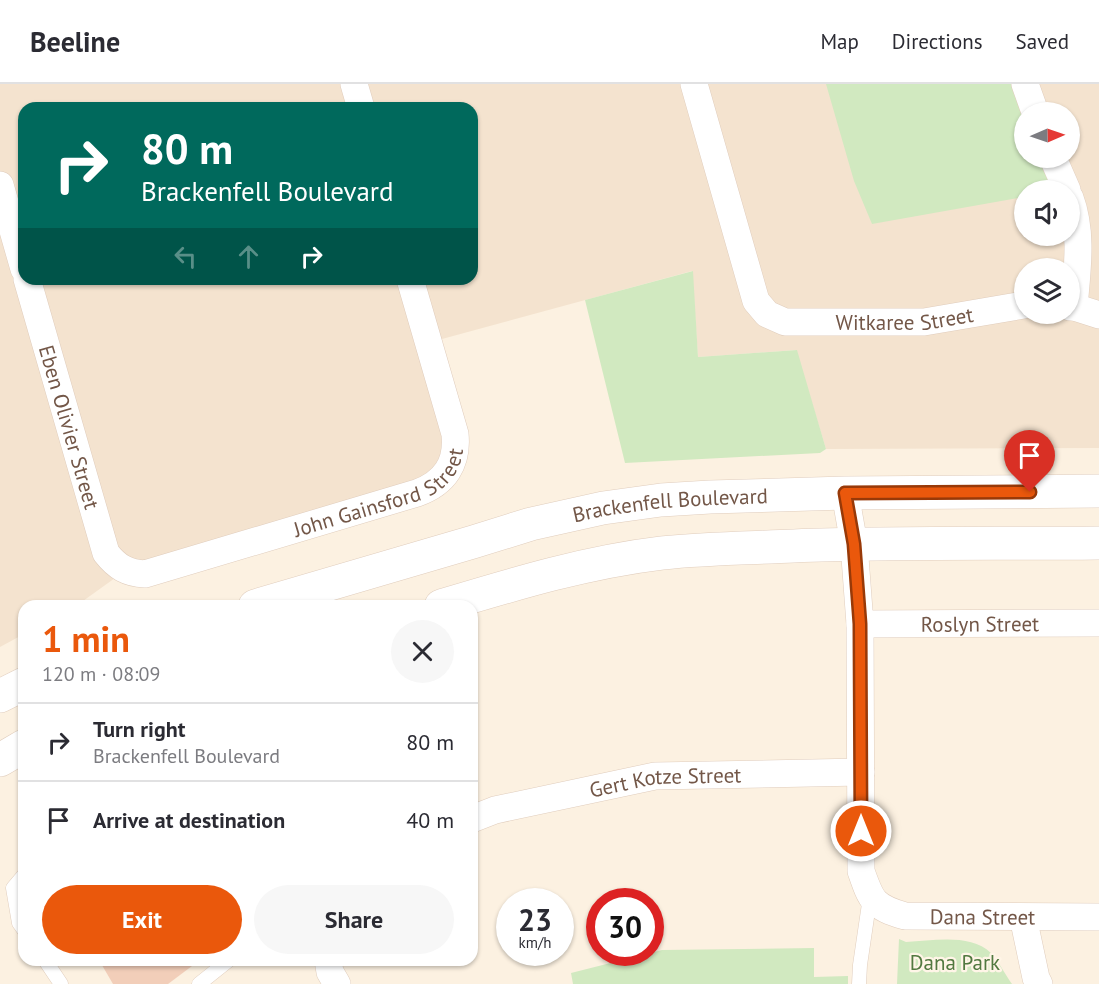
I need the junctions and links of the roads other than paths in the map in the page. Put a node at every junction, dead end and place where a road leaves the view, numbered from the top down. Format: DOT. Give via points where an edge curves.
graph roads {
  1 [pos="354,84"];
  2 [pos="694,84"];
  3 [pos="1025,84"];
  4 [pos="359,102"];
  5 [pos="1031,102"];
  6 [pos="0,185"];
  7 [pos="1078,246"];
  8 [pos="18,248"];
  9 [pos="29,285"];
  10 [pos="412,285"];
  11 [pos="1014,307"];
  12 [pos="1081,310"];
  13 [pos="1099,491"];
  14 [pos="845,493"];
  15 [pos="1099,543"];
  16 [pos="854,544"];
  17 [pos="123,570"];
  18 [pos="275,600"];
  19 [pos="461,600"];
  20 [pos="1099,622"];
  21 [pos="860,624"];
  22 [pos="18,687"];
  23 [pos="0,696"];
  24 [pos="18,750"];
  25 [pos="0,760"];
  26 [pos="861,772"];
  27 [pos="478,817"];
  28 [pos="18,882"];
  29 [pos="870,897"];
  30 [pos="18,917"];
  31 [pos="1023,917"];
  32 [pos="1099,917"];
  33 [pos="49,966"];
  34 [pos="222,966"];
  35 [pos="329,966"];
  36 [pos="61,984"];
  37 [pos="199,984"];
  38 [pos="337,984"];
  39 [pos="859,984"];
  40 [pos="1039,984"];
  1 -- 4 [label="street"];
  2 -- 11 [label="street, Witkaree Street" via="756,301 767,314 785,322 924,322"];
  3 -- 5 [label="street"];
  6 -- 8 [label="street"];
  7 -- 12 [label="street"];
  9 -- 17 [label="street, Eben Olivier Street" via="101,542"];
  10 -- 17 [label="street, John Gainsford Street" via="455,434 455,456 444,476 417,493 156,572"];
  13 -- 14 [label="street, Brackenfell Boulevard"];
  14 -- 16 [label="street"];
  14 -- 18 [label="street, Brackenfell Boulevard" via="661,500 603,508 531,524"];
  15 -- 16 [label="street"];
  16 -- 19 [label="street" via="709,549 639,556 540,576"];
  16 -- 21 [label="street"];
  20 -- 21 [label="street, Roslyn Street"];
  21 -- 26 [label="street"];
  22 -- 23 [label="street"];
  24 -- 25 [label="street"];
  26 -- 27 [label="street, Gert Kotze Street" via="655,776"];
  26 -- 29 [label="street" via="861,871"];
  28 -- 30 [label="lane" via="13,888"];
  29 -- 31 [label="street, Dana Street" via="887,911 904,916"];
  29 -- 39 [label="lane"];
  31 -- 32 [label="street, Dana Street"];
  31 -- 40 [label="street"];
  33 -- 36 [label="lane"];
  34 -- 37 [label="lane"];
  35 -- 38 [label="street"];
}
